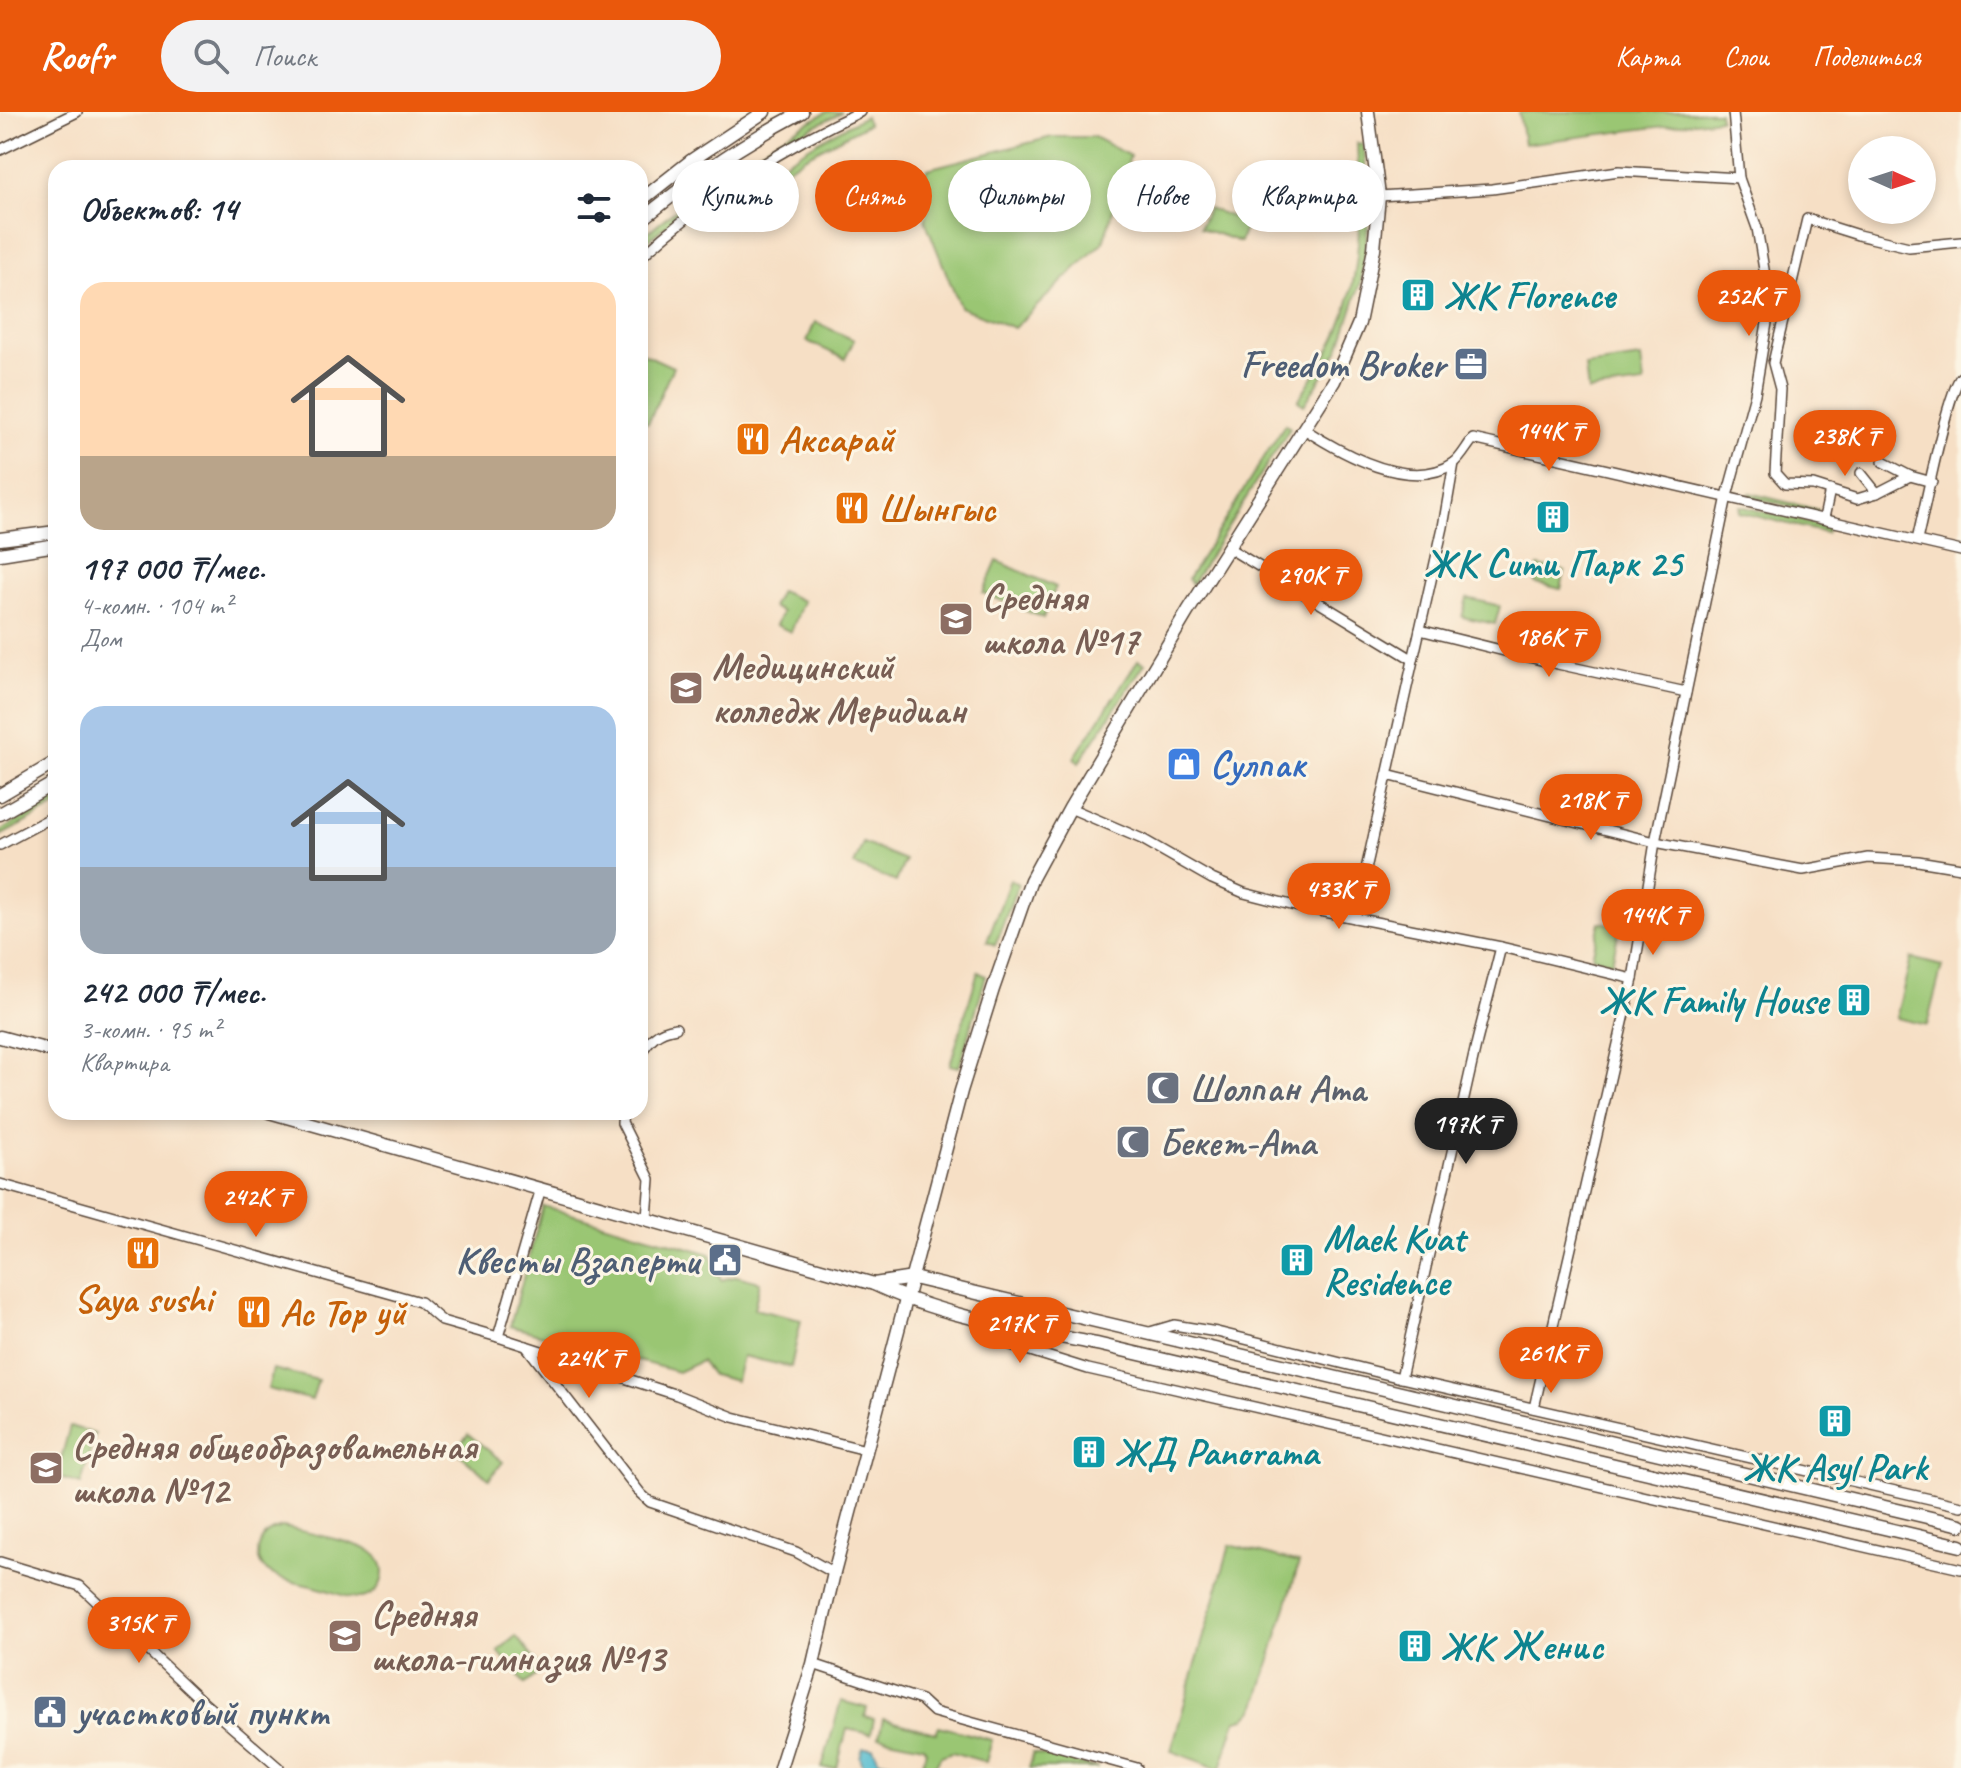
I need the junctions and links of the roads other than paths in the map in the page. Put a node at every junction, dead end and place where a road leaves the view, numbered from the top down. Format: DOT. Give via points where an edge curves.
graph roads {
  1 [pos="77,112"];
  2 [pos="764,112"];
  3 [pos="802,112"];
  4 [pos="860,112"];
  5 [pos="1368,112"];
  6 [pos="1733,112"];
  7 [pos="0,150"];
  8 [pos="1374,160"];
  9 [pos="1739,178"];
  10 [pos="648,195"];
  11 [pos="1384,196"];
  12 [pos="648,214"];
  13 [pos="1376,232"];
  14 [pos="1961,242"];
  15 [pos="648,251"];
  16 [pos="1961,377"];
  17 [pos="1304,429"];
  18 [pos="1883,462"];
  19 [pos="1454,463"];
  20 [pos="1861,473"];
  21 [pos="1910,476"];
  22 [pos="1932,482"];
  23 [pos="1830,490"];
  24 [pos="1877,493"];
  25 [pos="1727,496"];
  26 [pos="1824,518"];
  27 [pos="48,533"];
  28 [pos="0,539"];
  29 [pos="1917,540"];
  30 [pos="48,546"];
  31 [pos="1227,547"];
  32 [pos="1961,551"];
  33 [pos="0,554"];
  34 [pos="1420,630"];
  35 [pos="1412,659"];
  36 [pos="1686,692"];
  37 [pos="48,767"];
  38 [pos="1387,775"];
  39 [pos="48,787"];
  40 [pos="0,795"];
  41 [pos="1070,808"];
  42 [pos="0,814"];
  43 [pos="48,819"];
  44 [pos="1655,842"];
  45 [pos="0,845"];
  46 [pos="1961,868"];
  47 [pos="1355,918"];
  48 [pos="1501,947"];
  49 [pos="1633,979"];
  50 [pos="676,1028"];
  51 [pos="0,1037"];
  52 [pos="648,1043"];
  53 [pos="48,1050"];
  54 [pos="298,1120"];
  55 [pos="622,1120"];
  56 [pos="0,1184"];
  57 [pos="541,1188"];
  58 [pos="647,1218"];
  59 [pos="913,1278"];
  60 [pos="874,1284"];
  61 [pos="907,1300"];
  62 [pos="973,1318"];
  63 [pos="1144,1334"];
  64 [pos="498,1337"];
  65 [pos="525,1346"];
  66 [pos="1401,1378"];
  67 [pos="1534,1408"];
  68 [pos="1595,1440"];
  69 [pos="866,1450"];
  70 [pos="1591,1460"];
  71 [pos="1961,1506"];
  72 [pos="1961,1525"];
  73 [pos="1959,1546"];
  74 [pos="0,1562"];
  75 [pos="1956,1568"];
  76 [pos="834,1573"];
  77 [pos="813,1664"];
  78 [pos="279,1768"];
  79 [pos="780,1768"];
  80 [pos="1137,1768"];
  1 -- 7 [label="street"];
  2 -- 10 [label="main road"];
  3 -- 12 [label="main road" via="695,176"];
  4 -- 15 [label="street" via="772,159"];
  5 -- 8 [label="main road"];
  6 -- 9 [label="street"];
  9 -- 11 [label="street" via="1619,171 1492,189"];
  9 -- 25 [label="street" via="1757,228 1770,305 1755,394"];
  13 -- 17 [label="main road" via="1359,323 1334,381"];
  14 -- 23 [label="street" via="1909,247 1807,219 1773,363 1780,389 1775,473 1785,484"];
  16 -- 22 [label="street"];
  17 -- 19 [label="street" via="1336,450 1383,469 1423,474"];
  17 -- 31 [label="main road"];
  18 -- 21 [label="street"];
  19 -- 25 [label="street" via="1473,439"];
  19 -- 34 [label="street"];
  20 -- 24 [label="street"];
  21 -- 22 [label="street"];
  21 -- 24 [label="street"];
  22 -- 29 [label="street"];
  23 -- 24 [label="street" via="1857,499"];
  23 -- 26 [label="street"];
  25 -- 26 [label="street"];
  25 -- 36 [label="street"];
  26 -- 29 [label="street"];
  27 -- 28 [label="main road"];
  29 -- 32 [label="street"];
  30 -- 33 [label="main road"];
  31 -- 35 [label="street"];
  31 -- 41 [label="main road"];
  34 -- 35 [label="street"];
  34 -- 36 [label="street"];
  35 -- 38 [label="street"];
  36 -- 44 [label="street"];
  37 -- 40 [label="main road"];
  38 -- 44 [label="street"];
  38 -- 47 [label="street"];
  39 -- 42 [label="main road"];
  41 -- 47 [label="street" via="1244,893"];
  41 -- 59 [label="main road" via="1031,880 993,989"];
  43 -- 45 [label="street"];
  44 -- 46 [label="street" via="1803,870 1868,858"];
  44 -- 49 [label="street"];
  47 -- 48 [label="street"];
  48 -- 49 [label="street"];
  48 -- 66 [label="street"];
  49 -- 67 [label="street"];
  50 -- 52 [label="street"];
  51 -- 53 [label="main road"];
  54 -- 57 [label="main road"];
  55 -- 58 [label="street" via="650,1179"];
  56 -- 64 [label="street" via="420,1302 442,1321"];
  57 -- 58 [label="main road"];
  57 -- 64 [label="street"];
  58 -- 60 [label="main road"];
  59 -- 60 [label="main road"];
  59 -- 61 [label="main road"];
  59 -- 63 [label="main road"];
  60 -- 61 [label="main road"];
  61 -- 62 [label="main road"];
  61 -- 69 [label="main road"];
  62 -- 70 [label="main road"];
  62 -- 75 [label="street" via="1011,1345 1088,1369"];
  63 -- 66 [label="street" via="1174,1325 1217,1332"];
  63 -- 68 [label="main road"];
  64 -- 65 [label="street"];
  65 -- 69 [label="street" via="733,1417"];
  65 -- 76 [label="street" via="650,1502 796,1552"];
  66 -- 67 [label="street"];
  67 -- 71 [label="street"];
  68 -- 70 [label="main road"];
  68 -- 72 [label="main road"];
  69 -- 76 [label="main road"];
  70 -- 73 [label="main road"];
  73 -- 75 [label="street"];
  74 -- 78 [label="street" via="80,1586"];
  76 -- 77 [label="main road"];
  77 -- 79 [label="main road"];
  77 -- 80 [label="street" via="921,1700 934,1712"];
}
